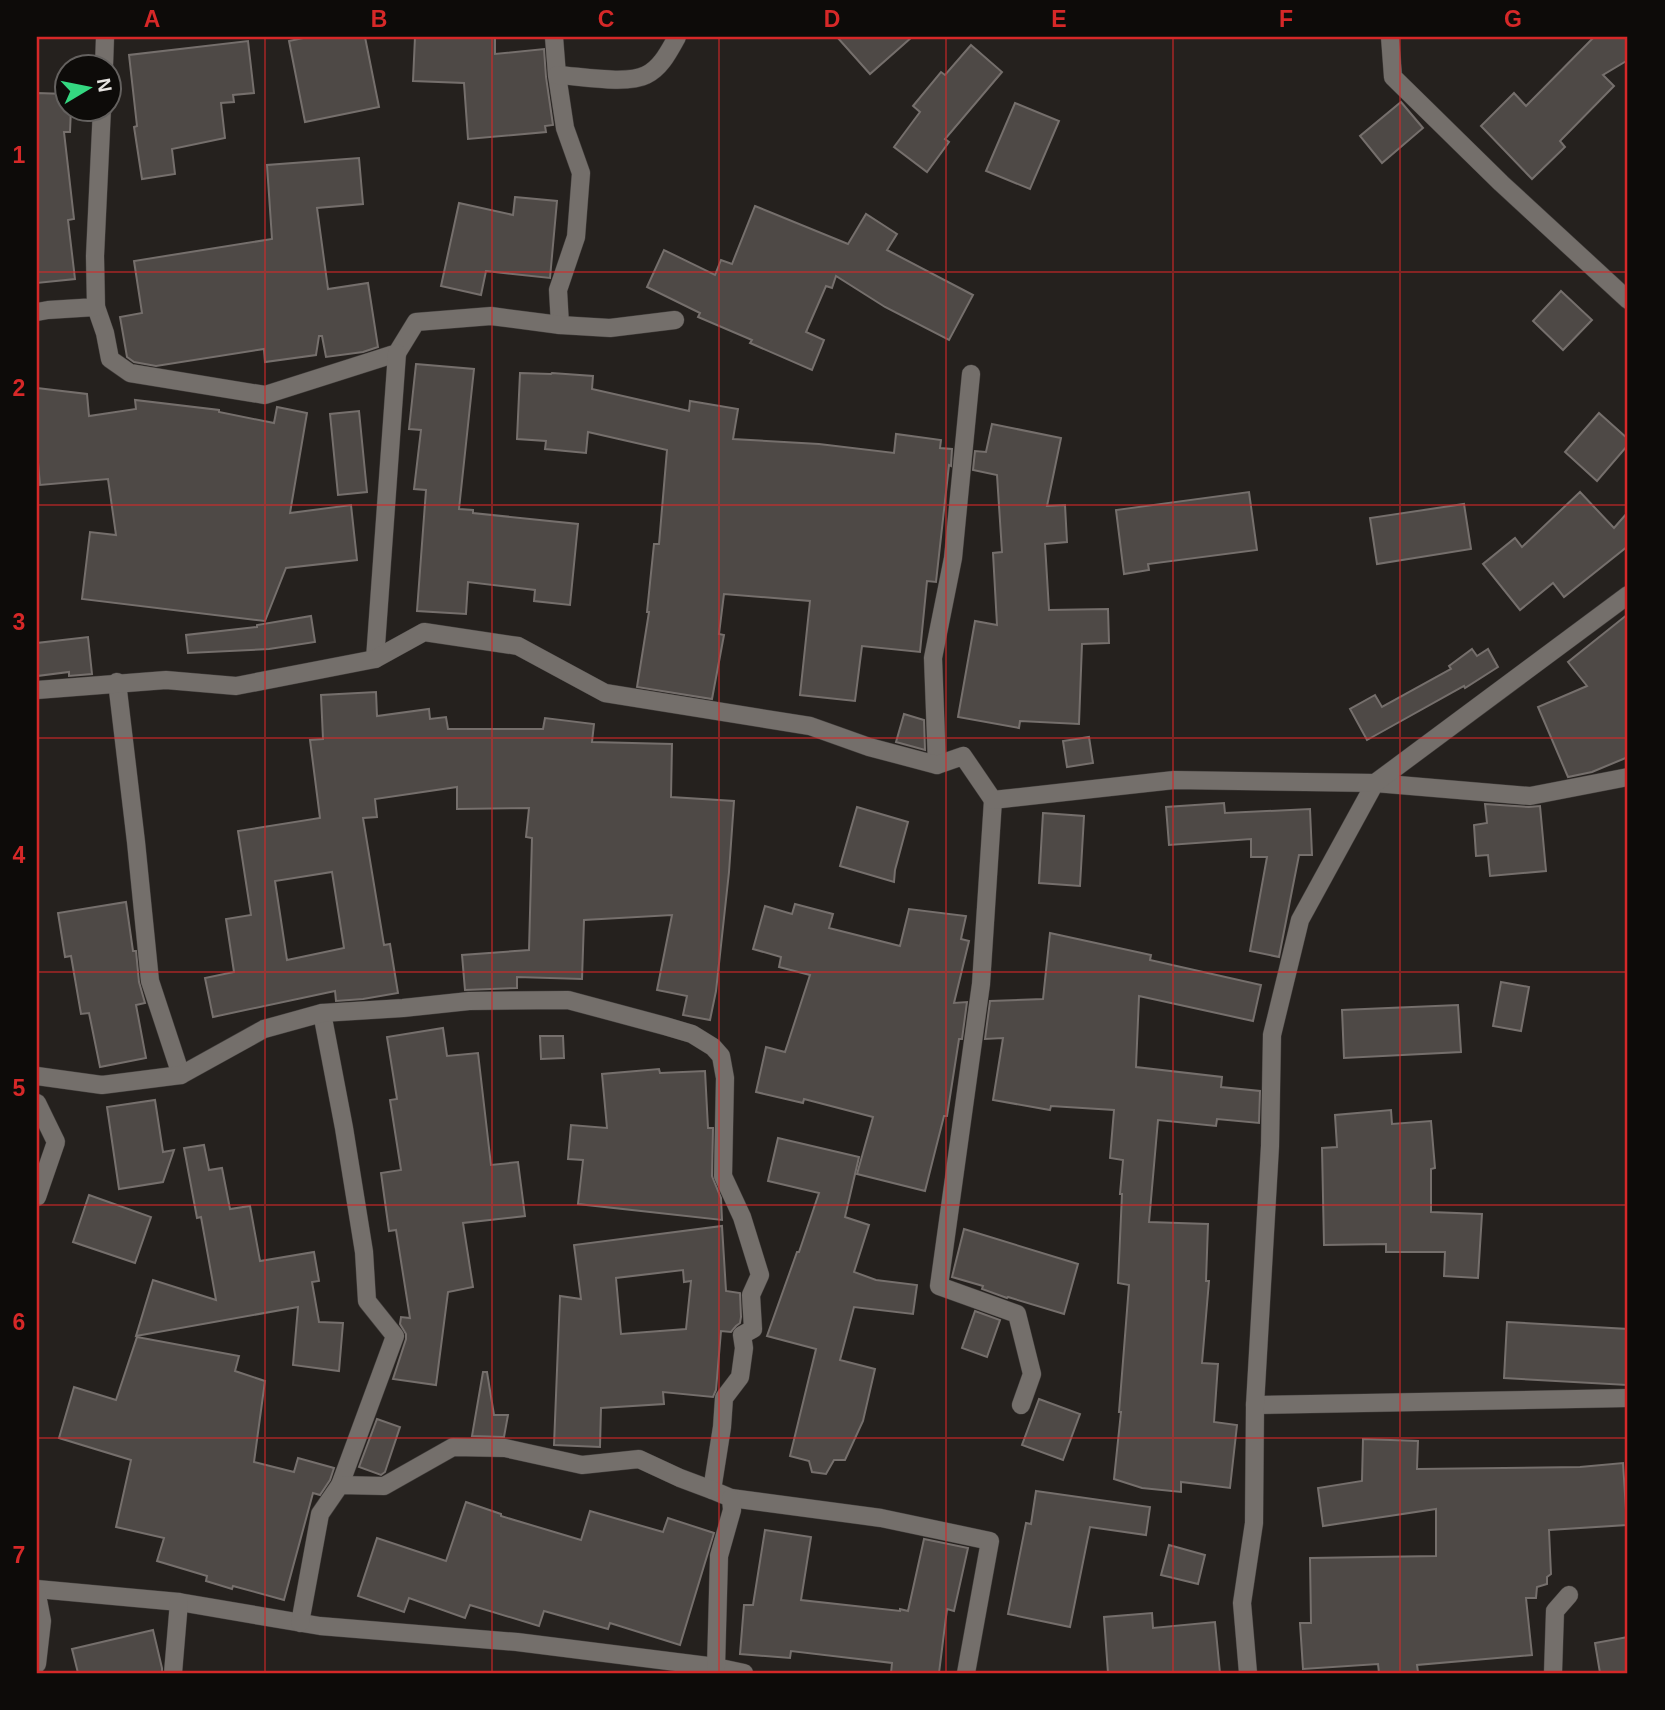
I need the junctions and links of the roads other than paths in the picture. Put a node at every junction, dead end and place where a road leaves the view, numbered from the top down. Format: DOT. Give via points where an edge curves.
graph roads {
  1 [pos="554,37"];
  2 [pos="677,37"];
  3 [pos="1390,37"];
  4 [pos="557,75"];
  5 [pos="101,122"];
  6 [pos="1628,300"];
  7 [pos="96,307"];
  8 [pos="37,312"];
  9 [pos="675,320"];
  10 [pos="560,325"];
  11 [pos="397,353"];
  12 [pos="971,374"];
  13 [pos="1628,595"];
  14 [pos="375,659"];
  15 [pos="117,682"];
  16 [pos="37,690"];
  17 [pos="937,765"];
  18 [pos="1628,777"];
  19 [pos="1375,783"];
  20 [pos="993,800"];
  21 [pos="322,1013"];
  22 [pos="181,1075"];
  23 [pos="37,1076"];
  24 [pos="37,1103"];
  25 [pos="37,1197"];
  26 [pos="1628,1398"];
  27 [pos="1021,1405"];
  28 [pos="1255,1405"];
  29 [pos="340,1485"];
  30 [pos="712,1490"];
  31 [pos="731,1497"];
  32 [pos="37,1589"];
  33 [pos="37,1595"];
  34 [pos="1569,1595"];
  35 [pos="179,1602"];
  36 [pos="300,1623"];
  37 [pos="37,1664"];
  38 [pos="716,1667"];
  39 [pos="173,1673"];
  40 [pos="744,1673"];
  41 [pos="966,1673"];
  42 [pos="1248,1673"];
  43 [pos="1553,1673"];
  1 -- 4 [label="street"];
  2 -- 4 [label="street" via="664,59 645,76 622,80"];
  3 -- 6 [label="street" via="1393,77"];
  4 -- 10 [label="street" via="565,128 581,173 576,237 558,290"];
  5 -- 7 [label="street"];
  7 -- 8 [label="street"];
  7 -- 11 [label="street" via="110,359 130,373 265,395"];
  9 -- 10 [label="street" via="610,328"];
  10 -- 11 [label="street" via="491,316 416,322"];
  11 -- 14 [label="street"];
  12 -- 17 [label="street" via="953,558 933,658"];
  13 -- 19 [label="street"];
  14 -- 15 [label="street" via="236,686 166,680"];
  14 -- 17 [label="street" via="424,632 518,646 604,694 810,726"];
  15 -- 16 [label="street"];
  15 -- 22 [label="street" via="150,981"];
  17 -- 20 [label="street" via="963,756"];
  18 -- 19 [label="street" via="1530,796"];
  19 -- 20 [label="street" via="1174,780"];
  19 -- 28 [label="street" via="1300,920 1272,1035"];
  20 -- 27 [label="street" via="981,985 939,1286 1017,1314 1032,1374"];
  21 -- 22 [label="street" via="264,1029"];
  21 -- 29 [label="street" via="362,1240 367,1301 396,1336"];
  21 -- 30 [label="street" via="469,1001 568,1000 692,1034 713,1046 721,1056 725,1078 723,1176 760,1275 751,1295 753,1329 742,1335 740,1377 724,1398"];
  22 -- 23 [label="street" via="102,1085"];
  24 -- 25 [label="street" via="56,1142"];
  26 -- 28 [label="street"];
  28 -- 42 [label="street" via="1254,1523 1242,1603"];
  29 -- 30 [label="street" via="384,1486 453,1447 505,1448 582,1465 639,1459"];
  29 -- 36 [label="street" via="320,1514"];
  30 -- 31 [label="street"];
  31 -- 38 [label="street" via="732,1510 719,1556"];
  31 -- 41 [label="street" via="881,1518 990,1541"];
  32 -- 35 [label="street"];
  33 -- 37 [label="street" via="42,1621"];
  34 -- 43 [label="street" via="1555,1611"];
  35 -- 36 [label="street"];
  35 -- 39 [label="street"];
  36 -- 38 [label="street" via="517,1642"];
  38 -- 40 [label="street"];
}
